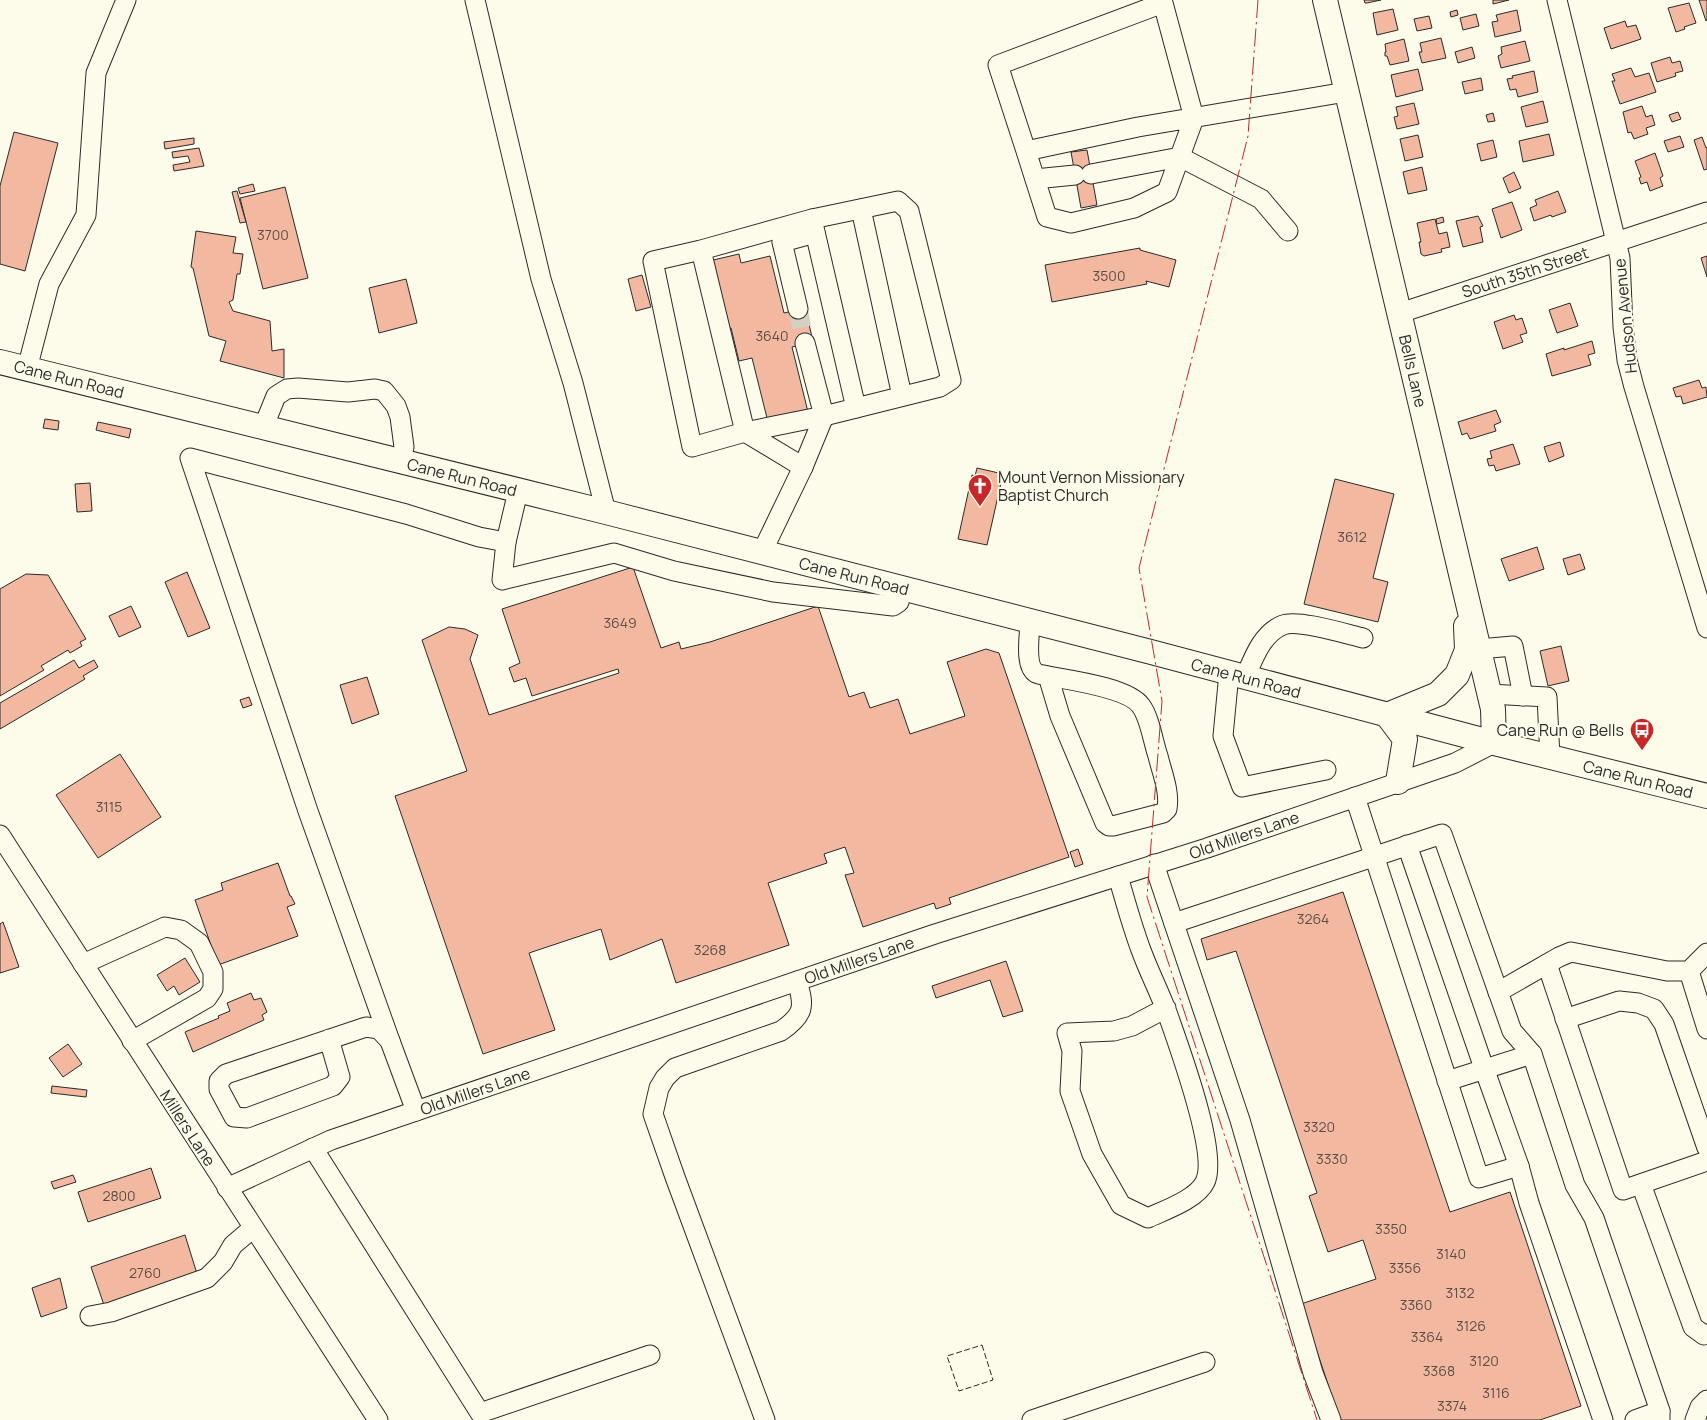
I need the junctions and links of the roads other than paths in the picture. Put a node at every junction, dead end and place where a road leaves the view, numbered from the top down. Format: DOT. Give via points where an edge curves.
graph roads {
  1 [pos="126,0"];
  2 [pos="475,0"];
  3 [pos="1324,0"];
  4 [pos="1561,1"];
  5 [pos="1170,2"];
  6 [pos="1346,92"];
  7 [pos="1194,118"];
  8 [pos="1026,151"];
  9 [pos="1180,157"];
  10 [pos="1035,179"];
  11 [pos="861,209"];
  12 [pos="1707,212"];
  13 [pos="814,226"];
  14 [pos="1288,232"];
  15 [pos="1616,242"];
  16 [pos="700,250"];
  17 [pos="798,309"];
  18 [pos="1400,313"];
  19 [pos="805,343"];
  20 [pos="0,362"];
  21 [pos="28,369"];
  22 [pos="902,396"];
  23 [pos="856,408"];
  24 [pos="824,416"];
  25 [pos="263,428"];
  26 [pos="745,432"];
  27 [pos="401,462"];
  28 [pos="803,467"];
  29 [pos="518,491"];
  30 [pos="606,512"];
  31 [pos="506,542"];
  32 [pos="762,552"];
  33 [pos="1463,582"];
  34 [pos="902,588"];
  35 [pos="1030,621"];
  36 [pos="1707,628"];
  37 [pos="1363,638"];
  38 [pos="1479,649"];
  39 [pos="1048,676"];
  40 [pos="1237,676"];
  41 [pos="1489,694"];
  42 [pos="1523,696"];
  43 [pos="1387,715"];
  44 [pos="1494,743"];
  45 [pos="1550,757"];
  46 [pos="1326,770"];
  47 [pos="1398,782"];
  48 [pos="1707,796"];
  49 [pos="1355,797"];
  50 [pos="0,835"];
  51 [pos="1408,845"];
  52 [pos="1375,856"];
  53 [pos="1154,864"];
  54 [pos="1118,876"];
  55 [pos="1174,924"];
  56 [pos="1707,953"];
  57 [pos="82,964"];
  58 [pos="1548,964"];
  59 [pos="1689,971"];
  60 [pos="797,981"];
  61 [pos="1498,992"];
  62 [pos="1166,1008"];
  63 [pos="1566,1018"];
  64 [pos="1707,1029"];
  65 [pos="329,1039"];
  66 [pos="132,1041"];
  67 [pos="390,1041"];
  68 [pos="1532,1054"];
  69 [pos="1484,1068"];
  70 [pos="1447,1081"];
  71 [pos="416,1111"];
  72 [pos="313,1148"];
  73 [pos="1707,1148"];
  74 [pos="1707,1161"];
  75 [pos="1519,1166"];
  76 [pos="1641,1184"];
  77 [pos="227,1188"];
  78 [pos="253,1228"];
  79 [pos="90,1316"];
  80 [pos="1707,1334"];
  81 [pos="650,1355"];
  82 [pos="1205,1362"];
  83 [pos="1660,1416"];
  84 [pos="378,1420"];
  85 [pos="765,1420"];
  86 [pos="1032,1420"];
  87 [pos="1331,1420"];
  88 [pos="1603,1420"];
  89 [pos="1635,1420"];
  1 -- 21 [label="street" via="96,73 86,215 49,284"];
  2 -- 30 [label="street" via="541,279 573,383"];
  3 -- 6 [label="main road, Bells Lane"];
  4 -- 15 [label="street, Hudson Avenue"];
  5 -- 7 [label="street"];
  5 -- 8 [label="street" via="998,65"];
  6 -- 7 [label="street"];
  6 -- 18 [label="main road, Bells Lane"];
  7 -- 8 [label="street"];
  7 -- 9 [label="street"];
  8 -- 10 [label="street"];
  9 -- 10 [label="street" via="1083,175"];
  9 -- 10 [label="street" via="1167,192 1134,208 1071,223 1047,218"];
  9 -- 14 [label="street" via="1261,200"];
  11 -- 13 [label="street"];
  11 -- 22 [label="street"];
  11 -- 22 [label="street" via="898,202 909,211 951,380 940,387"];
  12 -- 15 [label="street, South 35th Street"];
  13 -- 16 [label="street"];
  13 -- 17 [label="street" via="782,242"];
  13 -- 23 [label="street"];
  15 -- 18 [label="street, South 35th Street"];
  15 -- 36 [label="street, Hudson Avenue" via="1627,360"];
  16 -- 26 [label="street"];
  16 -- 26 [label="street" via="653,261 692,446"];
  18 -- 33 [label="main road, Bells Lane"];
  19 -- 24 [label="street"];
  20 -- 21 [label="main road, Cane Run Road"];
  21 -- 25 [label="main road, Cane Run Road"];
  22 -- 23 [label="street"];
  23 -- 24 [label="street"];
  24 -- 26 [label="street"];
  24 -- 28 [label="street"];
  25 -- 27 [label="main road, Cane Run Road"];
  25 -- 27 [label="street" via="276,396 287,389 384,391 400,417 404,447"];
  26 -- 28 [label="street"];
  27 -- 29 [label="main road, Cane Run Road"];
  28 -- 32 [label="street"];
  29 -- 30 [label="main road, Cane Run Road"];
  29 -- 31 [label="street"];
  30 -- 32 [label="main road, Cane Run Road"];
  31 -- 34 [label="street" via="502,580 614,553 674,571 773,592 893,606 899,602"];
  31 -- 67 [label="street" via="190,458 308,811"];
  32 -- 34 [label="main road, Cane Run Road"];
  33 -- 38 [label="main road, Bells Lane"];
  33 -- 43 [label="main road" via="1467,650 1457,675 1438,694"];
  34 -- 35 [label="main road, Cane Run Road"];
  35 -- 39 [label="street" via="1029,658 1032,668"];
  35 -- 40 [label="main road, Cane Run Road"];
  37 -- 40 [label="street" via="1297,623 1283,625 1268,635"];
  38 -- 41 [label="main road, Bells Lane"];
  38 -- 42 [label="street" via="1513,646"];
  39 -- 39 [label="street" via="1060,716 1105,823 1112,826 1164,812 1167,790 1145,713 1138,701 1107,688"];
  40 -- 43 [label="main road, Cane Run Road"];
  40 -- 46 [label="street" via="1223,736 1242,787"];
  41 -- 42 [label="street"];
  41 -- 44 [label="main road, Bells Lane"];
  42 -- 45 [label="street" via="1546,697"];
  43 -- 44 [label="main road, Cane Run Road"];
  43 -- 47 [label="main road" via="1405,739"];
  44 -- 45 [label="main road, Cane Run Road"];
  44 -- 47 [label="street, Old Millers Lane" via="1455,763"];
  45 -- 48 [label="main road, Cane Run Road"];
  47 -- 49 [label="street, Old Millers Lane"];
  49 -- 52 [label="street"];
  49 -- 53 [label="street, Old Millers Lane"];
  50 -- 57 [label="street, Millers Lane"];
  51 -- 52 [label="street"];
  51 -- 61 [label="street" via="1442,834"];
  51 -- 69 [label="street"];
  52 -- 55 [label="street"];
  52 -- 70 [label="street"];
  53 -- 54 [label="street, Old Millers Lane"];
  53 -- 55 [label="street"];
  54 -- 60 [label="street, Old Millers Lane"];
  54 -- 62 [label="street" via="1142,951"];
  55 -- 87 [label="street" via="1240,1120 1313,1373"];
  56 -- 59 [label="street"];
  57 -- 66 [label="street, Millers Lane"];
  57 -- 66 [label="street" via="166,927 181,930 199,943 213,972 213,989 206,998"];
  58 -- 59 [label="street" via="1571,952 1667,971"];
  58 -- 61 [label="street"];
  58 -- 63 [label="street"];
  59 -- 64 [label="street"];
  60 -- 71 [label="street, Old Millers Lane"];
  60 -- 85 [label="street" via="802,1011 793,1023 781,1031 675,1068 659,1088 653,1114"];
  61 -- 68 [label="street" via="1512,1030"];
  62 -- 62 [label="street" via="1202,1124 1208,1173 1198,1192 1148,1218 1121,1205 1092,1154 1070,1091 1072,1050 1067,1033 1114,1031 1132,1026"];
  63 -- 73 [label="street" via="1619,1002 1638,1003 1654,1009 1664,1024"];
  63 -- 76 [label="street" via="1623,1190"];
  65 -- 65 [label="street" via="226,1074 219,1081 219,1089 234,1117 247,1118 333,1086 340,1077"];
  65 -- 67 [label="street" via="366,1027 379,1029"];
  66 -- 77 [label="street, Millers Lane"];
  67 -- 71 [label="street"];
  68 -- 69 [label="street"];
  68 -- 83 [label="street" via="1575,1185 1594,1218"];
  69 -- 70 [label="street"];
  69 -- 75 [label="street"];
  70 -- 75 [label="street" via="1479,1178"];
  71 -- 72 [label="street, Old Millers Lane"];
  72 -- 77 [label="street, Old Millers Lane"];
  72 -- 81 [label="street" via="480,1413"];
  74 -- 76 [label="street"];
  75 -- 88 [label="street"];
  76 -- 80 [label="street" via="1694,1327"];
  77 -- 78 [label="street, Millers Lane"];
  78 -- 79 [label="street" via="233,1245 207,1278 111,1312"];
  78 -- 84 [label="street, Millers Lane"];
  82 -- 86 [label="street"];
  83 -- 89 [label="street"];
}
